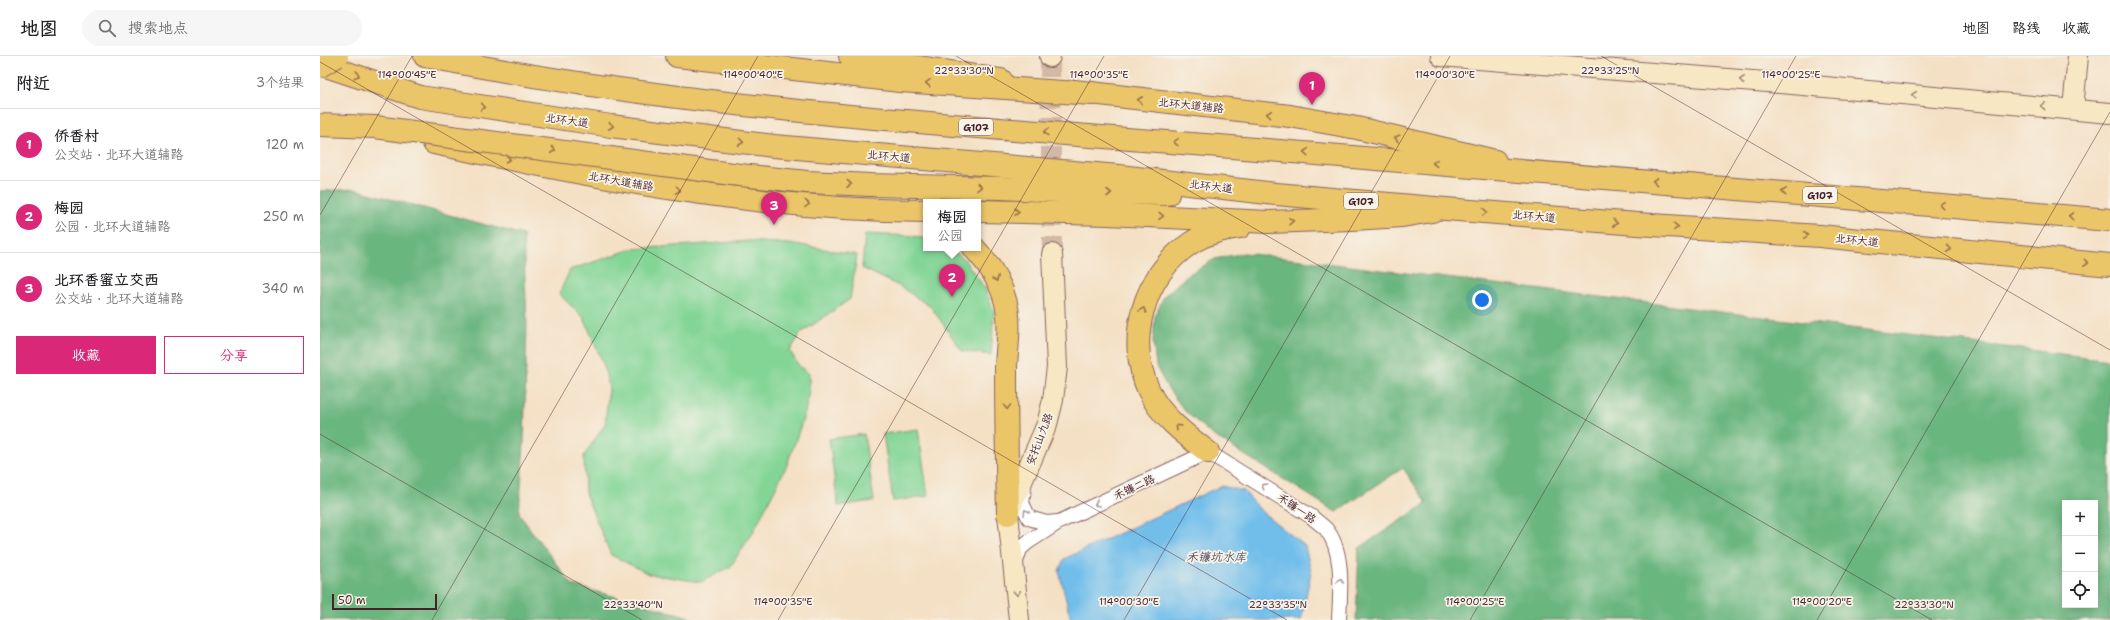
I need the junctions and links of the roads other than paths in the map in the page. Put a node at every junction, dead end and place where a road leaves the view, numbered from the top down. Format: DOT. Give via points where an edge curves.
graph roads {
  1 [pos="337,56"];
  2 [pos="424,56"];
  3 [pos="850,56"];
  4 [pos="1442,56"];
  5 [pos="2078,56"];
  6 [pos="687,57"];
  7 [pos="320,65"];
  8 [pos="1093,94"];
  9 [pos="2073,109"];
  10 [pos="2110,113"];
  11 [pos="320,117"];
  12 [pos="320,125"];
  13 [pos="1530,170"];
  14 [pos="1276,194"];
  15 [pos="1446,209"];
  16 [pos="894,211"];
  17 [pos="923,211"];
  18 [pos="981,211"];
  19 [pos="923,217"];
  20 [pos="2110,220"];
  21 [pos="1268,222"];
  22 [pos="976,251"];
  23 [pos="1052,254"];
  24 [pos="2110,265"];
  25 [pos="1208,452"];
  26 [pos="1025,476"];
  27 [pos="1008,514"];
  28 [pos="1059,522"];
  29 [pos="1015,566"];
  30 [pos="1019,620"];
  31 [pos="1338,620"];
  1 -- 7 [label="main road, bridge"];
  13 -- 2 [label="main road, G107, one-way" via="846,116 588,86"];
  3 -- 8 [label="main road, 北环大道辅路"];
  9 -- 4 [label="street, one-way"];
  5 -- 9 [label="street"];
  8 -- 6 [label="main road, one-way" via="900,81"];
  7 -- 14 [label="main road, 北环大道 / G107, one-way" via="420,97 610,126 774,146 1119,176"];
  13 -- 8 [label="main road, 北环大道辅路, one-way" via="1357,128 1290,116"];
  9 -- 10 [label="street"];
  11 -- 16 [label="main road, 北环大道辅路, one-way" via="552,169 690,192 763,201"];
  12 -- 14 [label="main road, one-way, bridge" via="375,127 740,175 814,182 1097,193"];
  20 -- 13 [label="main road, G107, one-way"];
  14 -- 15 [label="main road, 北环大道 / G107"];
  21 -- 15 [label="main road, one-way" via="1394,217"];
  15 -- 24 [label="main road, 北环大道 / G107, one-way" via="1820,236"];
  16 -- 17 [label="main road, 北环大道辅路"];
  16 -- 19 [label="main road"];
  18 -- 21 [label="main road, one-way"];
  25 -- 21 [label="main road, one-way" via="1174,423 1149,392 1138,355 1140,320 1153,286 1175,256 1192,243 1216,231"];
  22 -- 27 [label="main road, one-way" via="990,268 1006,304"];
  23 -- 26 [label="street, 安托山九路" via="1057,367 1053,400 1047,424"];
  25 -- 28 [label="street, 禾镰二路, one-way"];
  31 -- 25 [label="street, 禾镰一路, one-way" via="1341,576 1338,559 1326,530 1312,517"];
  26 -- 27 [label="street, 安托山九路"];
  28 -- 26 [label="street, 禾镰二路, one-way" via="1029,518 1022,503"];
  27 -- 29 [label="street"];
  28 -- 29 [label="street, 禾镰二路" via="1024,546 1020,550"];
  29 -- 30 [label="street, one-way"];
}
